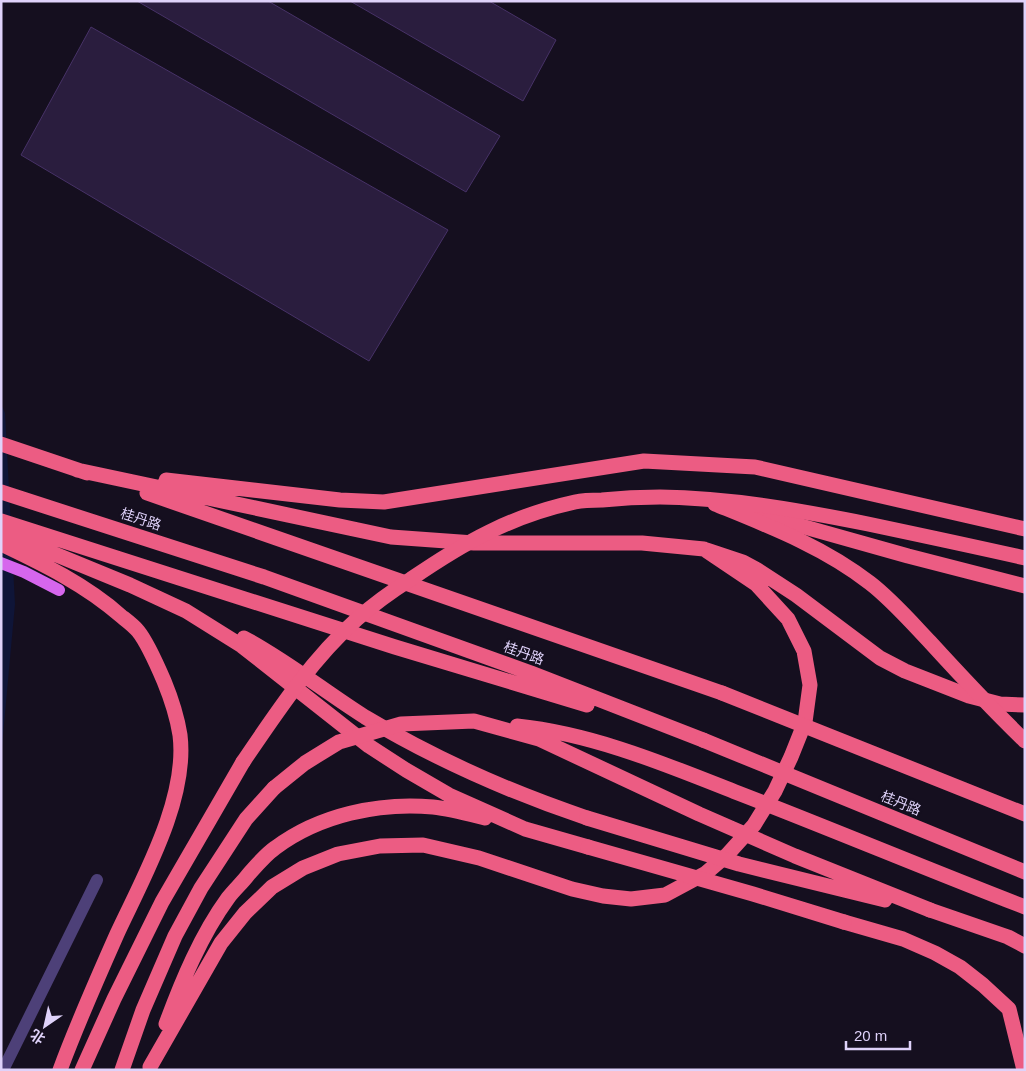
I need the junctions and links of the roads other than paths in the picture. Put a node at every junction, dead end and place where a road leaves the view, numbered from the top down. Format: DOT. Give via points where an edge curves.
graph roads {
  1 [pos="1,444"];
  2 [pos="77,470"];
  3 [pos="1,492"];
  4 [pos="700,498"];
  5 [pos="1,521"];
  6 [pos="1025,529"];
  7 [pos="1,532"];
  8 [pos="1,544"];
  9 [pos="704,549"];
  10 [pos="55,554"];
  11 [pos="1025,558"];
  12 [pos="1,563"];
  13 [pos="1025,586"];
  14 [pos="59,590"];
  15 [pos="186,611"];
  16 [pos="1025,705"];
  17 [pos="474,721"];
  18 [pos="703,740"];
  19 [pos="1025,741"];
  20 [pos="1025,814"];
  21 [pos="525,829"];
  22 [pos="1025,872"];
  23 [pos="97,880"];
  24 [pos="1025,907"];
  25 [pos="930,910"];
  26 [pos="1025,946"];
  27 [pos="150,1068"];
  28 [pos="3,1070"];
  29 [pos="60,1070"];
  30 [pos="82,1070"];
  31 [pos="122,1070"];
  32 [pos="1024,1070"];
  1 -- 2 [label="highway, 桂丹路"];
  2 -- 6 [label="highway" via="298,496 384,502 644,461 755,467"];
  2 -- 9 [label="highway" via="391,537 474,543 642,543"];
  2 -- 20 [label="highway, 桂丹路, bridge" via="722,692"];
  3 -- 18 [label="highway, 桂丹路" via="290,586 531,673"];
  4 -- 11 [label="highway, bridge" via="790,509"];
  4 -- 13 [label="highway, bridge"];
  4 -- 19 [label="highway, bridge" via="816,548 872,584"];
  4 -- 30 [label="highway, bridge" via="578,501 542,510 484,532 440,558 356,619 310,670 243,762 162,902"];
  5 -- 10 [label="highway"];
  7 -- 10 [label="highway"];
  8 -- 10 [label="highway"];
  9 -- 16 [label="highway" via="756,569 880,658 905,671 969,696 1000,704"];
  9 -- 27 [label="highway" via="756,584 788,619 804,650 810,685 805,722 775,791 754,825 727,855 706,873 665,895 632,899 572,889 479,858 423,845 380,846 338,854 303,868 272,888 245,913 221,943"];
  10 -- 15 [label="highway"];
  10 -- 18 [label="highway" via="395,647"];
  10 -- 29 [label="highway" via="138,631 174,704 180,736 176,791 166,821"];
  12 -- 14 [label="main road"];
  15 -- 21 [label="highway" via="242,646 369,746 406,770 449,795"];
  15 -- 25 [label="highway, bridge" via="259,646 364,716 422,748 513,791 587,818 739,864"];
  17 -- 24 [label="highway, bridge" via="545,729 599,742 704,779"];
  17 -- 25 [label="highway, bridge" via="539,739 698,814"];
  17 -- 31 [label="highway, bridge" via="401,724 339,742 274,788 246,819 201,888 175,936 143,1010"];
  18 -- 22 [label="highway, 桂丹路, bridge"];
  21 -- 27 [label="highway" via="435,807 411,806 363,810 298,832 273,849 254,868 213,923 185,979"];
  21 -- 32 [label="highway, bridge" via="752,894 935,952 983,984 1009,1009"];
  23 -- 28 [label="street"];
  25 -- 26 [label="highway"];
}
